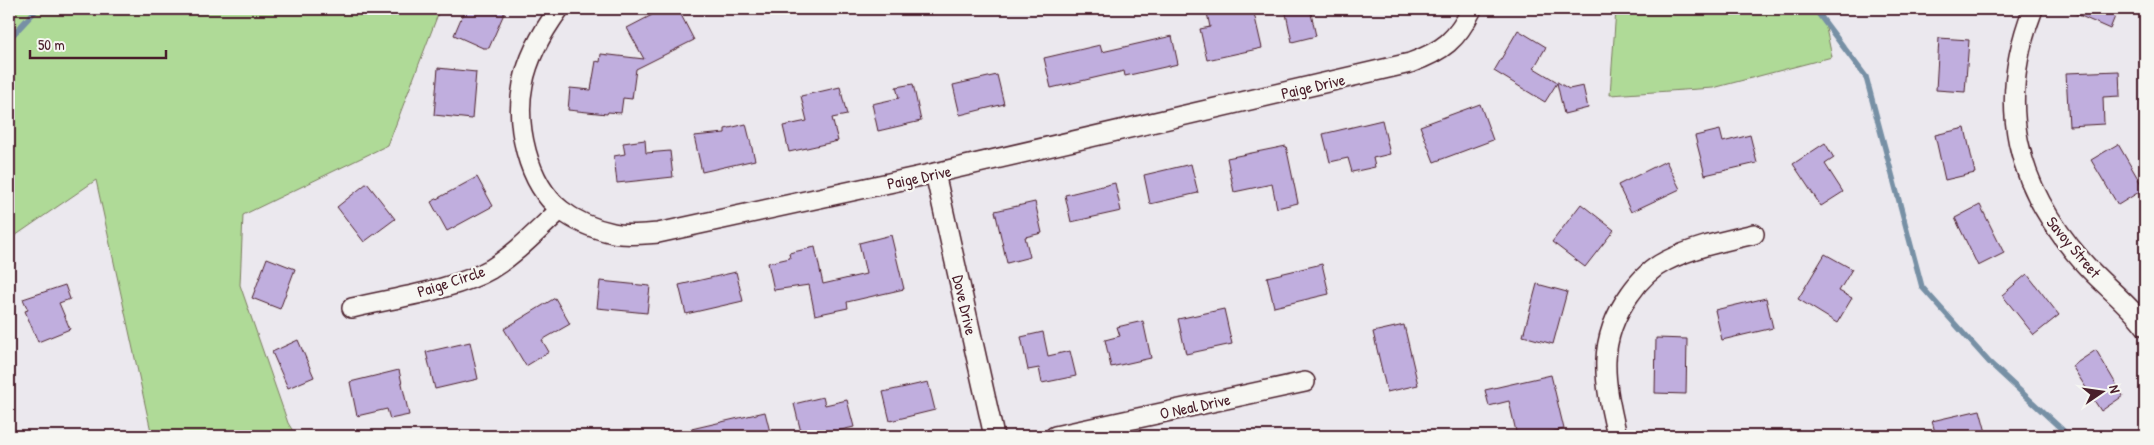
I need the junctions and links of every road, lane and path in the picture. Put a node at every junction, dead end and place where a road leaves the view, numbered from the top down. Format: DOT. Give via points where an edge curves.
graph roads {
  1 [pos="559,9"];
  2 [pos="1472,9"];
  3 [pos="2033,9"];
  4 [pos="935,173"];
  5 [pos="560,210"];
  6 [pos="1754,234"];
  7 [pos="352,308"];
  8 [pos="2145,326"];
  9 [pos="1305,382"];
  10 [pos="994,436"];
  11 [pos="1055,436"];
  12 [pos="1617,436"];
  1 -- 5 [label="street, Paige Drive" via="544,29 531,57 520,108 521,134 531,164 545,191"];
  2 -- 4 [label="street, Paige Drive" via="1462,29 1446,46 1410,63"];
  3 -- 8 [label="street, Savoy Street" via="2018,55 2014,85 2015,114 2025,169 2054,229"];
  4 -- 5 [label="street, Paige Drive" via="658,233 615,234 590,226"];
  4 -- 10 [label="street, Dove Drive"];
  5 -- 7 [label="street, Paige Circle" via="524,245 489,270 440,287"];
  6 -- 12 [label="street" via="1693,250 1664,262 1635,287 1619,308 1606,347 1605,371"];
  9 -- 11 [label="street, O Neal Drive"];
}
